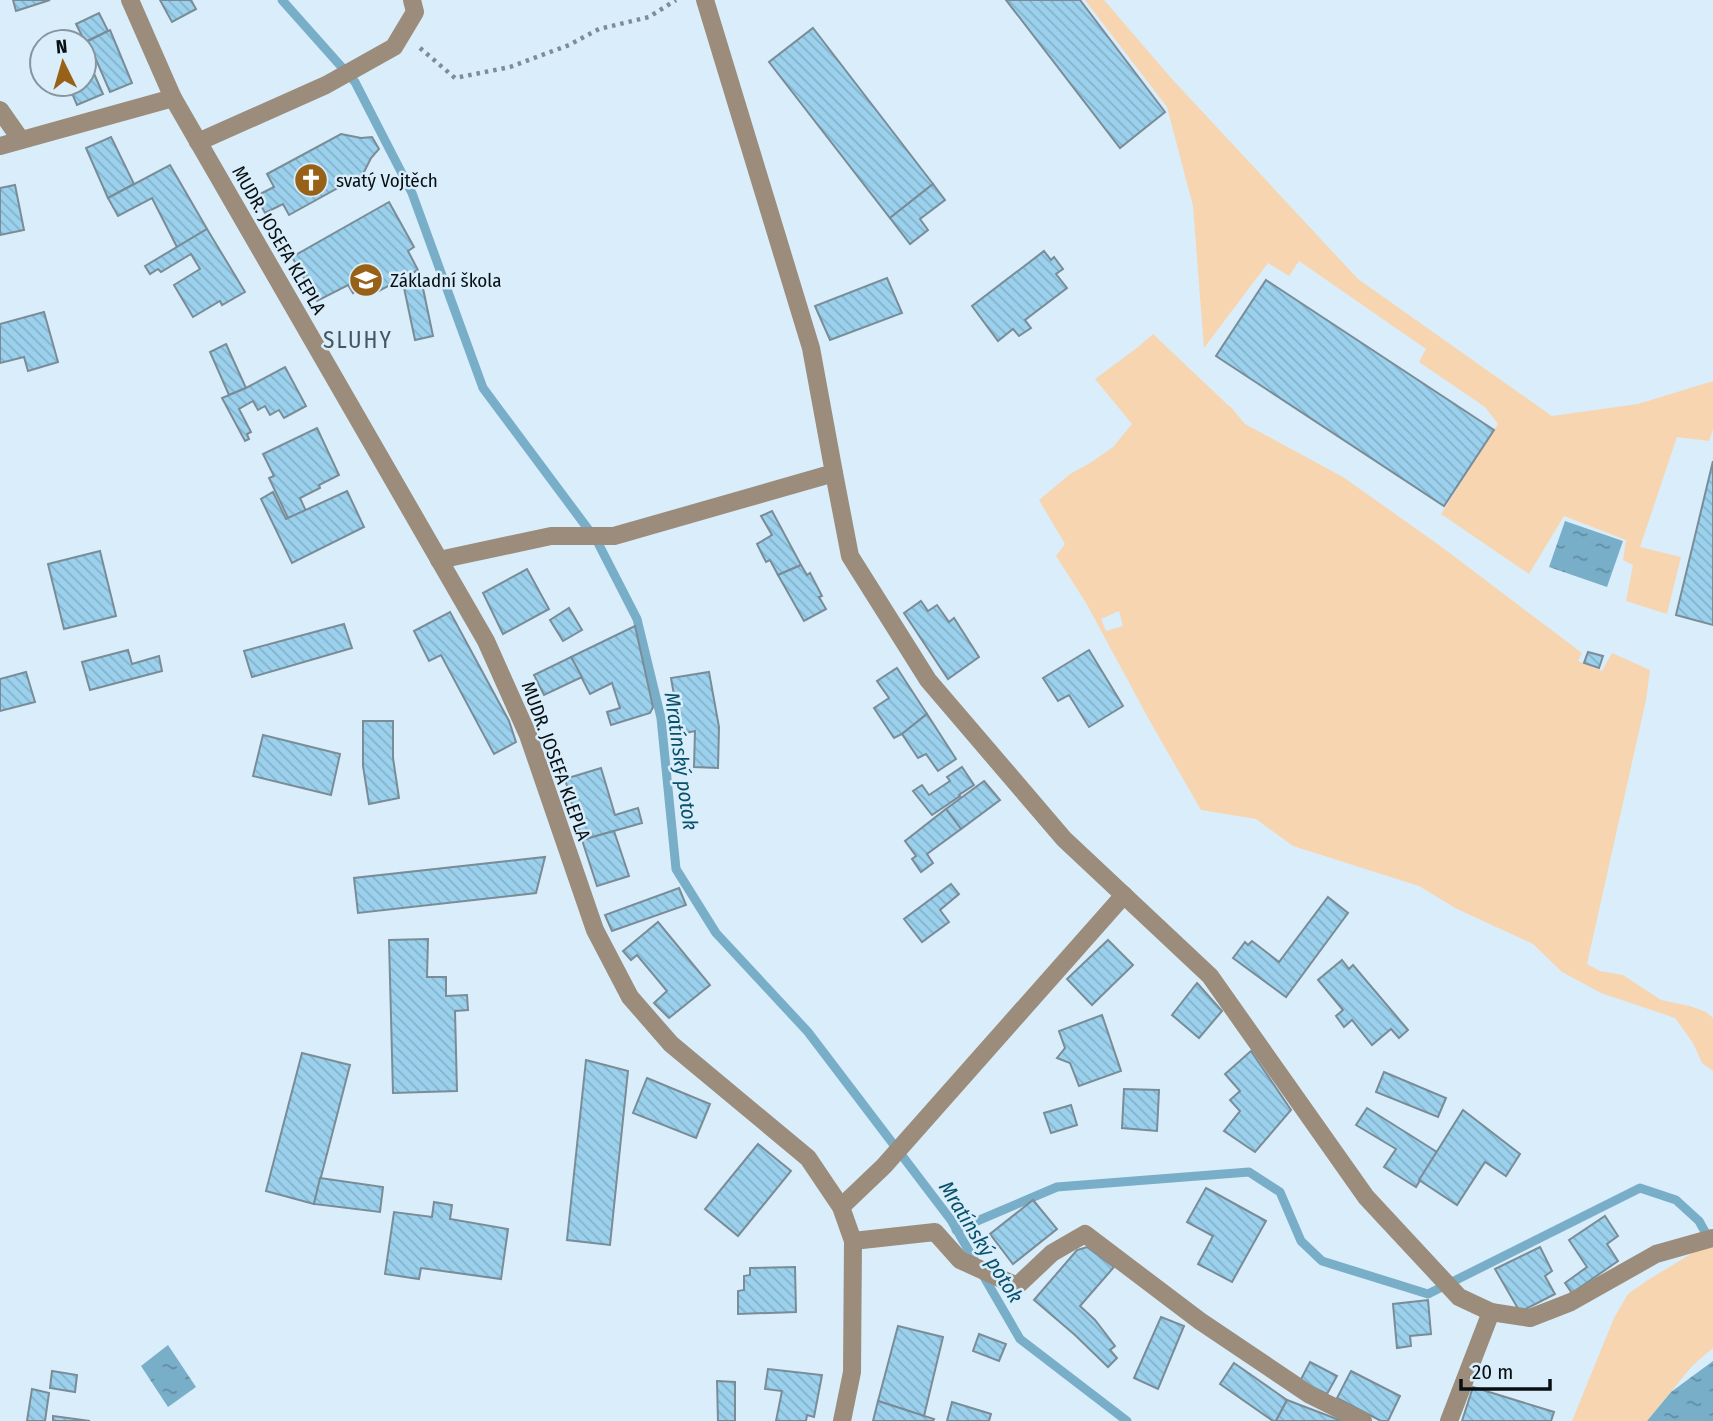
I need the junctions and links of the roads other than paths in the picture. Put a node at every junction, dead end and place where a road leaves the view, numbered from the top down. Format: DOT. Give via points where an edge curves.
graph roads {
  1 [pos="130,0"];
  2 [pos="412,0"];
  3 [pos="705,0"];
  4 [pos="173,98"];
  5 [pos="0,110"];
  6 [pos="21,140"];
  7 [pos="198,142"];
  8 [pos="0,146"];
  9 [pos="834,473"];
  10 [pos="439,560"];
  11 [pos="1124,895"];
  12 [pos="841,1207"];
  13 [pos="1713,1238"];
  14 [pos="853,1241"];
  15 [pos="1491,1312"];
  16 [pos="842,1421"];
  17 [pos="1363,1421"];
  18 [pos="1449,1421"];
  1 -- 4 [label="street, MUDR. JOSEFA KLEPLA"];
  2 -- 7 [label="street" via="415,12 394,47 326,85"];
  3 -- 9 [label="street" via="810,348"];
  4 -- 6 [label="street"];
  4 -- 7 [label="street, MUDR. JOSEFA KLEPLA"];
  5 -- 6 [label="street"];
  6 -- 8 [label="street"];
  7 -- 10 [label="street, MUDR. JOSEFA KLEPLA"];
  9 -- 10 [label="street" via="614,537 551,536"];
  9 -- 11 [label="street" via="850,556 928,680 1064,839"];
  10 -- 12 [label="street, MUDR. JOSEFA KLEPLA" via="486,641 528,735 594,930 630,997 671,1044 808,1158"];
  11 -- 12 [label="street" via="884,1166"];
  11 -- 15 [label="street" via="1210,976 1366,1198 1460,1297"];
  12 -- 14 [label="street, MUDR. JOSEFA KLEPLA"];
  13 -- 15 [label="street" via="1656,1254 1571,1303 1530,1318"];
  14 -- 16 [label="street, MUDR. JOSEFA KLEPLA" via="852,1372"];
  14 -- 17 [label="street" via="935,1232 960,1260 1017,1286 1052,1253 1085,1234 1200,1321 1310,1395"];
  15 -- 18 [label="street"];
}
